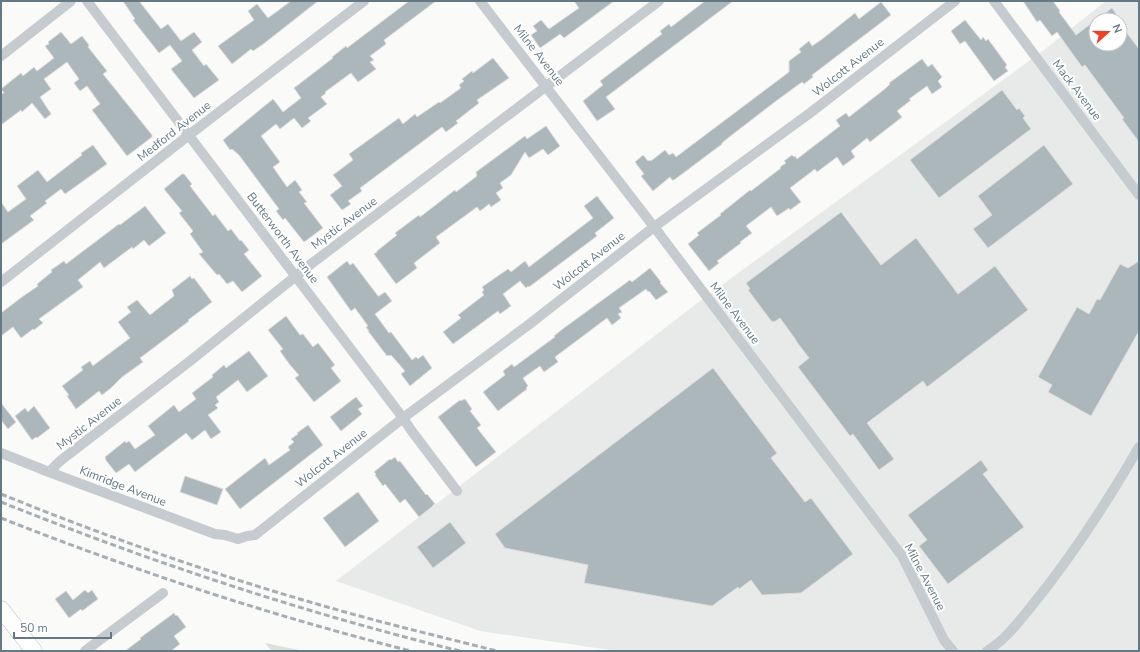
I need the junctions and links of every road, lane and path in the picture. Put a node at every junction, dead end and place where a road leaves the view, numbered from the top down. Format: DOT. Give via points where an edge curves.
graph roads {
  1 [pos="71,1"];
  2 [pos="88,1"];
  3 [pos="364,1"];
  4 [pos="480,1"];
  5 [pos="659,1"];
  6 [pos="955,1"];
  7 [pos="994,1"];
  8 [pos="1,56"];
  9 [pos="546,86"];
  10 [pos="189,134"];
  11 [pos="1139,195"];
  12 [pos="654,227"];
  13 [pos="296,276"];
  14 [pos="1,282"];
  15 [pos="403,418"];
  16 [pos="1139,447"];
  17 [pos="1,453"];
  18 [pos="49,472"];
  19 [pos="457,491"];
  20 [pos="238,539"];
  21 [pos="163,593"];
  22 [pos="1,609"];
  23 [pos="34,651"];
  24 [pos="85,651"];
  25 [pos="953,651"];
  26 [pos="987,651"];
  1 -- 8 [label="street"];
  2 -- 10 [label="street, Butterworth Avenue"];
  3 -- 10 [label="street, Medford Avenue"];
  4 -- 9 [label="street, Milne Avenue"];
  5 -- 9 [label="street, Mystic Avenue"];
  6 -- 12 [label="street, Wolcott Avenue" via="810,113"];
  7 -- 11 [label="street, Mack Avenue"];
  9 -- 12 [label="street, Milne Avenue"];
  9 -- 13 [label="street, Mystic Avenue"];
  10 -- 13 [label="street, Butterworth Avenue"];
  10 -- 14 [label="street, Medford Avenue"];
  12 -- 15 [label="street, Wolcott Avenue"];
  12 -- 25 [label="street, Milne Avenue" via="902,556 944,640"];
  13 -- 15 [label="street, Butterworth Avenue"];
  13 -- 18 [label="street, Mystic Avenue"];
  15 -- 19 [label="street, Butterworth Avenue"];
  15 -- 20 [label="street, Wolcott Avenue" via="255,535"];
  16 -- 26 [label="street" via="1081,542 1006,636"];
  17 -- 18 [label="street, Kimridge Avenue"];
  18 -- 20 [label="street, Kimridge Avenue" via="197,528"];
  21 -- 24 [label="street"];
  22 -- 23 [label="main road"];
}
